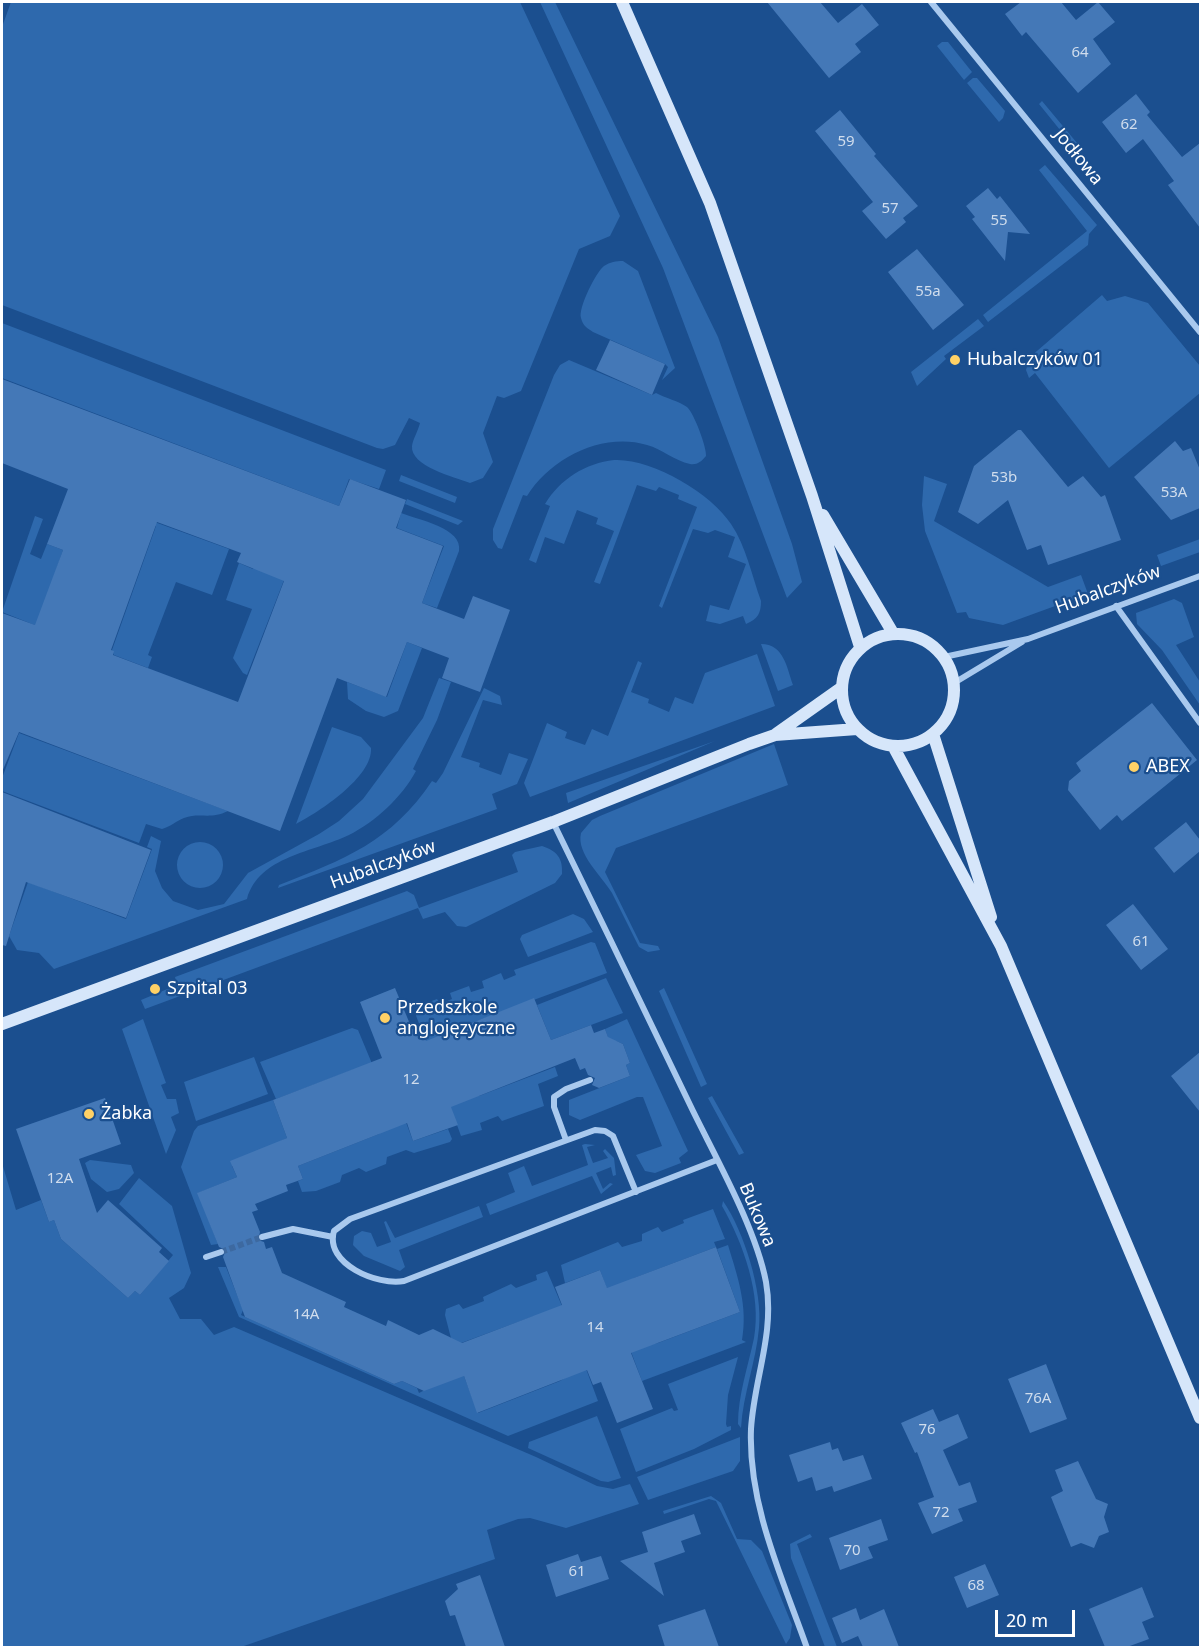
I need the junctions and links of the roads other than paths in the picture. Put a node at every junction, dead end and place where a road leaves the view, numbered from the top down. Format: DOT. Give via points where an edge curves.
graph roads {
  1 [pos="622,2"];
  2 [pos="931,2"];
  3 [pos="1200,332"];
  4 [pos="812,496"];
  5 [pos="1200,576"];
  6 [pos="1116,606"];
  7 [pos="893,633"];
  8 [pos="1028,639"];
  9 [pos="860,647"];
  10 [pos="944,657"];
  11 [pos="954,683"];
  12 [pos="841,688"];
  13 [pos="1200,723"];
  14 [pos="856,729"];
  15 [pos="933,734"];
  16 [pos="775,735"];
  17 [pos="893,746"];
  18 [pos="553,822"];
  19 [pos="1001,946"];
  20 [pos="2,1024"];
  21 [pos="590,1080"];
  22 [pos="566,1140"];
  23 [pos="717,1160"];
  24 [pos="636,1192"];
  25 [pos="262,1237"];
  26 [pos="333,1237"];
  27 [pos="221,1252"];
  28 [pos="206,1257"];
  29 [pos="1200,1418"];
  30 [pos="807,1647"];
  1 -- 4 [label="main road" via="710,203"];
  2 -- 3 [label="street, Jodłowa"];
  4 -- 7 [label="main road"];
  4 -- 9 [label="main road"];
  5 -- 6 [label="street, Hubalczyków"];
  6 -- 8 [label="street, Hubalczyków"];
  6 -- 13 [label="street"];
  7 -- 9 [label="main road"];
  7 -- 10 [label="main road" via="927,641"];
  8 -- 10 [label="street, Hubalczyków"];
  8 -- 11 [label="street, Hubalczyków"];
  9 -- 12 [label="main road" via="848,662"];
  10 -- 11 [label="main road"];
  11 -- 15 [label="main road" via="950,711"];
  12 -- 14 [label="main road" via="842,703"];
  12 -- 16 [label="main road, Hubalczyków"];
  14 -- 16 [label="main road, Hubalczyków"];
  14 -- 17 [label="main road" via="879,744"];
  15 -- 17 [label="main road" via="921,742"];
  15 -- 19 [label="main road"];
  16 -- 18 [label="main road, Hubalczyków"];
  17 -- 19 [label="main road"];
  18 -- 20 [label="main road, Hubalczyków"];
  18 -- 23 [label="street, Bukowa"];
  19 -- 29 [label="main road"];
  21 -- 22 [label="street" via="554,1097"];
  22 -- 24 [label="street" via="595,1130 613,1136"];
  22 -- 26 [label="street" via="350,1219 334,1231"];
  23 -- 24 [label="street"];
  23 -- 30 [label="street, Bukowa" via="756,1247 766,1280 770,1312 754,1404 753,1472 762,1522"];
  24 -- 26 [label="street" via="395,1282 382,1281 342,1262"];
  25 -- 26 [label="street" via="293,1229"];
  27 -- 28 [label="street"];
}
